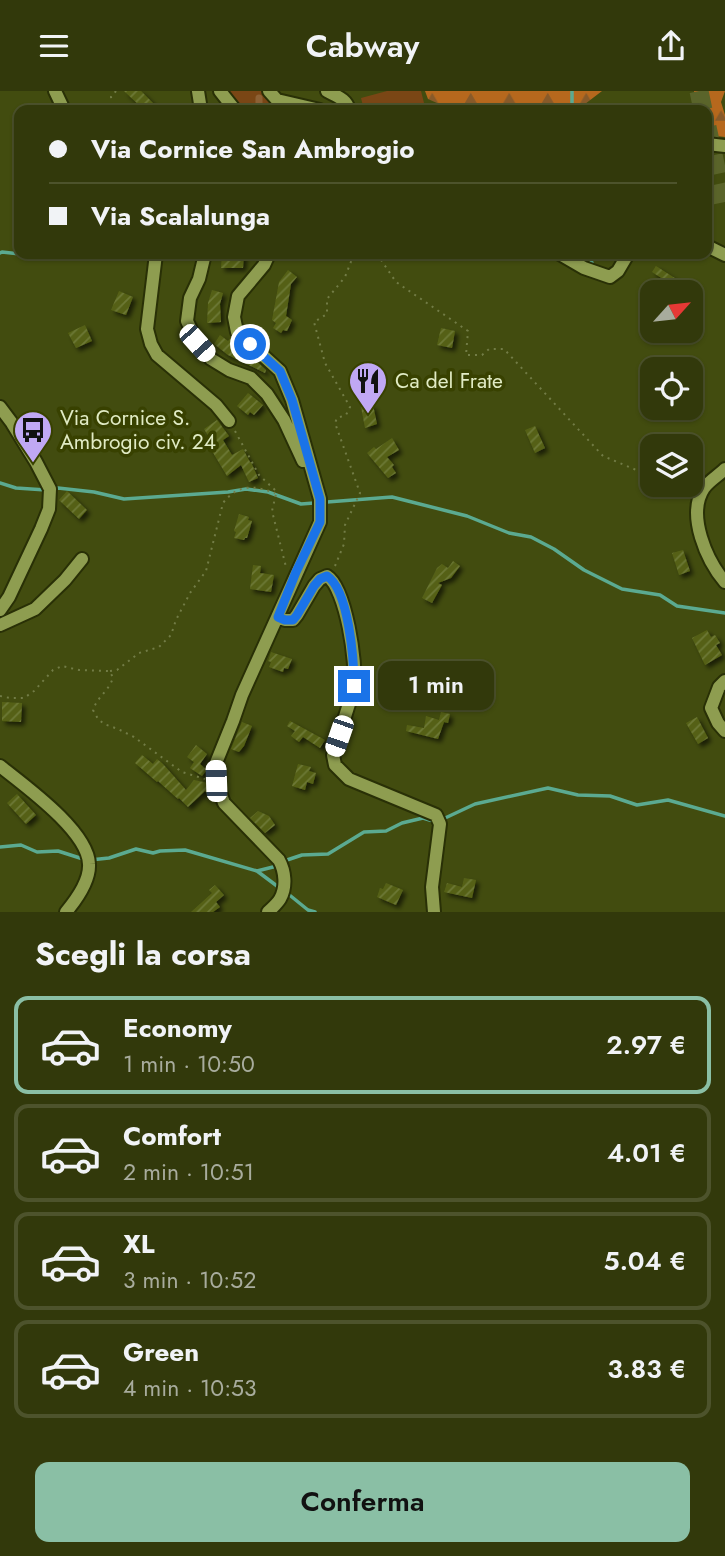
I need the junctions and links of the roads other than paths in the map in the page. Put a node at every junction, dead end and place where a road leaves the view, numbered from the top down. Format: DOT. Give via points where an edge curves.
graph roads {
  1 [pos="220,91"];
  2 [pos="269,91"];
  3 [pos="327,91"];
  4 [pos="231,105"];
  5 [pos="298,105"];
  6 [pos="348,105"];
  7 [pos="155,259"];
  8 [pos="204,259"];
  9 [pos="267,259"];
  10 [pos="569,259"];
  11 [pos="625,259"];
  12 [pos="0,407"];
  13 [pos="229,421"];
  14 [pos="725,469"];
  15 [pos="314,479"];
  16 [pos="82,559"];
  17 [pos="725,582"];
  18 [pos="0,610"];
  19 [pos="278,617"];
  20 [pos="0,625"];
  21 [pos="725,681"];
  22 [pos="725,731"];
  23 [pos="0,766"];
  24 [pos="66,912"];
  25 [pos="268,912"];
  26 [pos="434,912"];
  1 -- 4 [label="street"];
  2 -- 5 [label="street" via="277,100"];
  3 -- 6 [label="street"];
  7 -- 13 [label="street" via="147,329 151,344"];
  8 -- 15 [label="street" via="187,321 197,343 211,359 251,378 267,394"];
  9 -- 15 [label="street" via="238,296 237,332 280,371"];
  10 -- 11 [label="street" via="610,278"];
  12 -- 18 [label="street" via="50,489 41,529"];
  14 -- 17 [label="street" via="705,488 698,503 705,551"];
  15 -- 19 [label="street" via="320,522"];
  16 -- 20 [label="street" via="35,609"];
  19 -- 25 [label="street" via="216,762 216,781 225,803 284,870 281,898"];
  19 -- 26 [label="street" via="293,620 320,579 331,579 349,629 354,686 333,755 335,765 349,779 438,820"];
  21 -- 22 [label="street" via="711,708"];
  23 -- 24 [label="street" via="77,834 85,851 89,864 86,880"];
}
